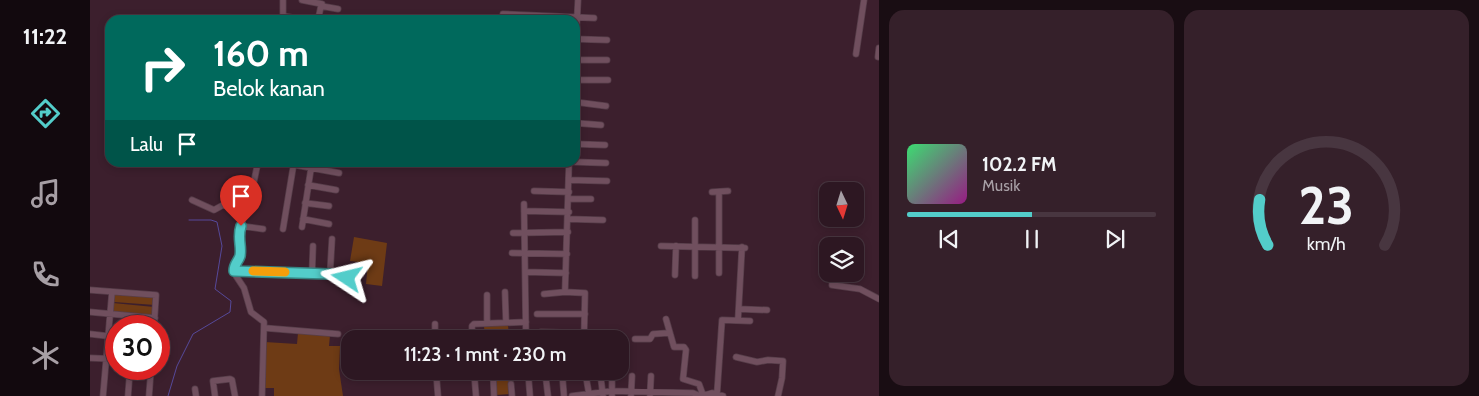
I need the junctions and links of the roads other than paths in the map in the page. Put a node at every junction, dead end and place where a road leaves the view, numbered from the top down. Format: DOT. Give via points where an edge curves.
graph roads {
  1 [pos="283,0"];
  2 [pos="302,0"];
  3 [pos="578,0"];
  4 [pos="864,0"];
  5 [pos="322,4"];
  6 [pos="338,9"];
  7 [pos="503,14"];
  8 [pos="283,15"];
  9 [pos="528,15"];
  10 [pos="578,15"];
  11 [pos="580,17"];
  12 [pos="594,18"];
  13 [pos="580,39"];
  14 [pos="607,40"];
  15 [pos="879,48"];
  16 [pos="856,54"];
  17 [pos="878,57"];
  18 [pos="580,60"];
  19 [pos="607,60"];
  20 [pos="580,80"];
  21 [pos="608,80"];
  22 [pos="580,103"];
  23 [pos="606,106"];
  24 [pos="580,123"];
  25 [pos="601,125"];
  26 [pos="580,144"];
  27 [pos="605,145"];
  28 [pos="580,162"];
  29 [pos="606,163"];
  30 [pos="257,167"];
  31 [pos="293,167"];
  32 [pos="311,167"];
  33 [pos="318,167"];
  34 [pos="569,167"];
  35 [pos="340,173"];
  36 [pos="569,180"];
  37 [pos="607,181"];
  38 [pos="308,185"];
  39 [pos="336,190"];
  40 [pos="534,191"];
  41 [pos="728,191"];
  42 [pos="712,192"];
  43 [pos="719,192"];
  44 [pos="569,196"];
  45 [pos="591,199"];
  46 [pos="192,200"];
  47 [pos="305,202"];
  48 [pos="524,204"];
  49 [pos="329,206"];
  50 [pos="246,211"];
  51 [pos="524,211"];
  52 [pos="569,212"];
  53 [pos="303,220"];
  54 [pos="568,220"];
  55 [pos="603,220"];
  56 [pos="695,220"];
  57 [pos="330,224"];
  58 [pos="241,226"];
  59 [pos="302,227"];
  60 [pos="263,229"];
  61 [pos="283,229"];
  62 [pos="524,232"];
  63 [pos="568,232"];
  64 [pos="513,233"];
  65 [pos="332,239"];
  66 [pos="313,246"];
  67 [pos="661,246"];
  68 [pos="676,246"];
  69 [pos="696,246"];
  70 [pos="718,247"];
  71 [pos="524,252"];
  72 [pos="512,253"];
  73 [pos="567,254"];
  74 [pos="234,271"];
  75 [pos="525,272"];
  76 [pos="566,273"];
  77 [pos="719,273"];
  78 [pos="312,274"];
  79 [pos="330,274"];
  80 [pos="675,275"];
  81 [pos="695,276"];
  82 [pos="347,278"];
  83 [pos="832,282"];
  84 [pos="90,290"];
  85 [pos="112,292"];
  86 [pos="505,292"];
  87 [pos="565,292"];
  88 [pos="544,294"];
  89 [pos="487,295"];
  90 [pos="879,299"];
  91 [pos="739,309"];
  92 [pos="768,310"];
  93 [pos="90,312"];
  94 [pos="111,314"];
  95 [pos="537,314"];
  96 [pos="584,314"];
  97 [pos="122,315"];
  98 [pos="155,315"];
  99 [pos="666,320"];
  100 [pos="738,320"];
  101 [pos="750,321"];
  102 [pos="506,322"];
  103 [pos="526,322"];
  104 [pos="486,323"];
  105 [pos="435,324"];
  106 [pos="265,328"];
  107 [pos="435,330"];
  108 [pos="472,330"];
  109 [pos="526,330"];
  110 [pos="584,330"];
  111 [pos="90,334"];
  112 [pos="338,334"];
  113 [pos="668,334"];
  114 [pos="105,335"];
  115 [pos="635,339"];
  116 [pos="736,357"];
  117 [pos="90,358"];
  118 [pos="105,359"];
  119 [pos="632,376"];
  120 [pos="651,376"];
  121 [pos="105,378"];
  122 [pos="129,380"];
  123 [pos="151,380"];
  124 [pos="437,380"];
  125 [pos="475,380"];
  126 [pos="493,380"];
  127 [pos="529,380"];
  128 [pos="546,380"];
  129 [pos="563,380"];
  130 [pos="585,380"];
  131 [pos="601,380"];
  132 [pos="612,380"];
  133 [pos="511,384"];
  134 [pos="612,393"];
  135 [pos="603,394"];
  136 [pos="632,394"];
  137 [pos="650,394"];
  138 [pos="671,394"];
  139 [pos="587,395"];
  140 [pos="720,395"];
  141 [pos="103,396"];
  142 [pos="128,396"];
  143 [pos="150,396"];
  144 [pos="215,396"];
  145 [pos="234,396"];
  146 [pos="262,396"];
  147 [pos="438,396"];
  148 [pos="476,396"];
  149 [pos="494,396"];
  150 [pos="512,396"];
  151 [pos="530,396"];
  152 [pos="548,396"];
  153 [pos="564,396"];
  154 [pos="572,396"];
  155 [pos="702,396"];
  156 [pos="778,396"];
  1 -- 8 [label="street"];
  2 -- 5 [label="street"];
  3 -- 10 [label="street"];
  4 -- 16 [label="street"];
  5 -- 6 [label="street"];
  7 -- 9 [label="street"];
  11 -- 12 [label="street"];
  13 -- 14 [label="street"];
  15 -- 17 [label="street"];
  18 -- 19 [label="street"];
  20 -- 21 [label="street"];
  22 -- 23 [label="street"];
  24 -- 25 [label="street"];
  26 -- 27 [label="street"];
  28 -- 29 [label="street"];
  30 -- 50 [label="street"];
  31 -- 61 [label="street"];
  32 -- 38 [label="street"];
  33 -- 35 [label="street"];
  34 -- 36 [label="street"];
  36 -- 37 [label="street"];
  36 -- 44 [label="street"];
  38 -- 39 [label="street"];
  38 -- 47 [label="street"];
  40 -- 44 [label="street"];
  41 -- 43 [label="street"];
  42 -- 43 [label="street"];
  43 -- 70 [label="street"];
  44 -- 45 [label="street"];
  44 -- 52 [label="street"];
  46 -- 50 [label="street" via="214,210 223,205"];
  47 -- 49 [label="street"];
  47 -- 53 [label="street"];
  48 -- 51 [label="street"];
  50 -- 58 [label="street"];
  51 -- 52 [label="street"];
  51 -- 62 [label="street"];
  52 -- 54 [label="street"];
  53 -- 57 [label="street"];
  53 -- 59 [label="street"];
  54 -- 55 [label="street"];
  54 -- 63 [label="street"];
  56 -- 69 [label="street"];
  58 -- 60 [label="street"];
  58 -- 74 [label="street" via="238,235 240,254"];
  62 -- 63 [label="street"];
  62 -- 64 [label="street"];
  62 -- 71 [label="street"];
  63 -- 73 [label="street"];
  65 -- 79 [label="street"];
  66 -- 78 [label="street"];
  67 -- 68 [label="street"];
  68 -- 69 [label="street"];
  68 -- 80 [label="street"];
  69 -- 70 [label="street"];
  69 -- 81 [label="street"];
  70 -- 77 [label="street"];
  70 -- 91 [label="street" via="743,248"];
  71 -- 72 [label="street"];
  71 -- 73 [label="street"];
  71 -- 75 [label="street"];
  73 -- 76 [label="street"];
  74 -- 78 [label="street"];
  74 -- 106 [label="street" via="244,288 250,312 264,322"];
  75 -- 76 [label="street"];
  75 -- 103 [label="street"];
  76 -- 87 [label="street"];
  78 -- 79 [label="street"];
  79 -- 82 [label="street"];
  83 -- 90 [label="street" via="832,285 860,289"];
  84 -- 85 [label="street"];
  85 -- 94 [label="street"];
  85 -- 98 [label="street" via="156,295"];
  86 -- 102 [label="street"];
  87 -- 88 [label="street"];
  87 -- 96 [label="street" via="584,294"];
  89 -- 104 [label="street"];
  91 -- 92 [label="street"];
  91 -- 100 [label="street"];
  93 -- 94 [label="street"];
  94 -- 97 [label="street"];
  95 -- 96 [label="street"];
  96 -- 110 [label="street"];
  99 -- 113 [label="street"];
  100 -- 101 [label="street"];
  100 -- 140 [label="street" via="722,320"];
  102 -- 103 [label="street"];
  102 -- 104 [label="street"];
  103 -- 109 [label="street"];
  104 -- 108 [label="street" via="472,325"];
  105 -- 107 [label="street"];
  106 -- 112 [label="street"];
  106 -- 146 [label="street"];
  111 -- 114 [label="street"];
  113 -- 115 [label="street"];
  113 -- 155 [label="street" via="674,347 686,350 683,379 699,384"];
  116 -- 156 [label="street" via="757,362 783,361"];
  117 -- 118 [label="street"];
  119 -- 136 [label="street"];
  120 -- 137 [label="street"];
  121 -- 141 [label="street"];
  122 -- 142 [label="street"];
  123 -- 143 [label="street"];
  124 -- 147 [label="street"];
  125 -- 148 [label="street"];
  126 -- 149 [label="street"];
  127 -- 151 [label="street"];
  128 -- 152 [label="street"];
  129 -- 153 [label="street"];
  130 -- 139 [label="street"];
  131 -- 135 [label="street"];
  132 -- 134 [label="street"];
  133 -- 150 [label="street"];
  134 -- 135 [label="street"];
  134 -- 136 [label="street"];
  135 -- 139 [label="street"];
  136 -- 137 [label="street"];
  137 -- 138 [label="street"];
  138 -- 155 [label="street"];
  139 -- 154 [label="street"];
  140 -- 155 [label="street" via="707,393"];
  144 -- 145 [label="street" via="214,381 230,379"];
}
